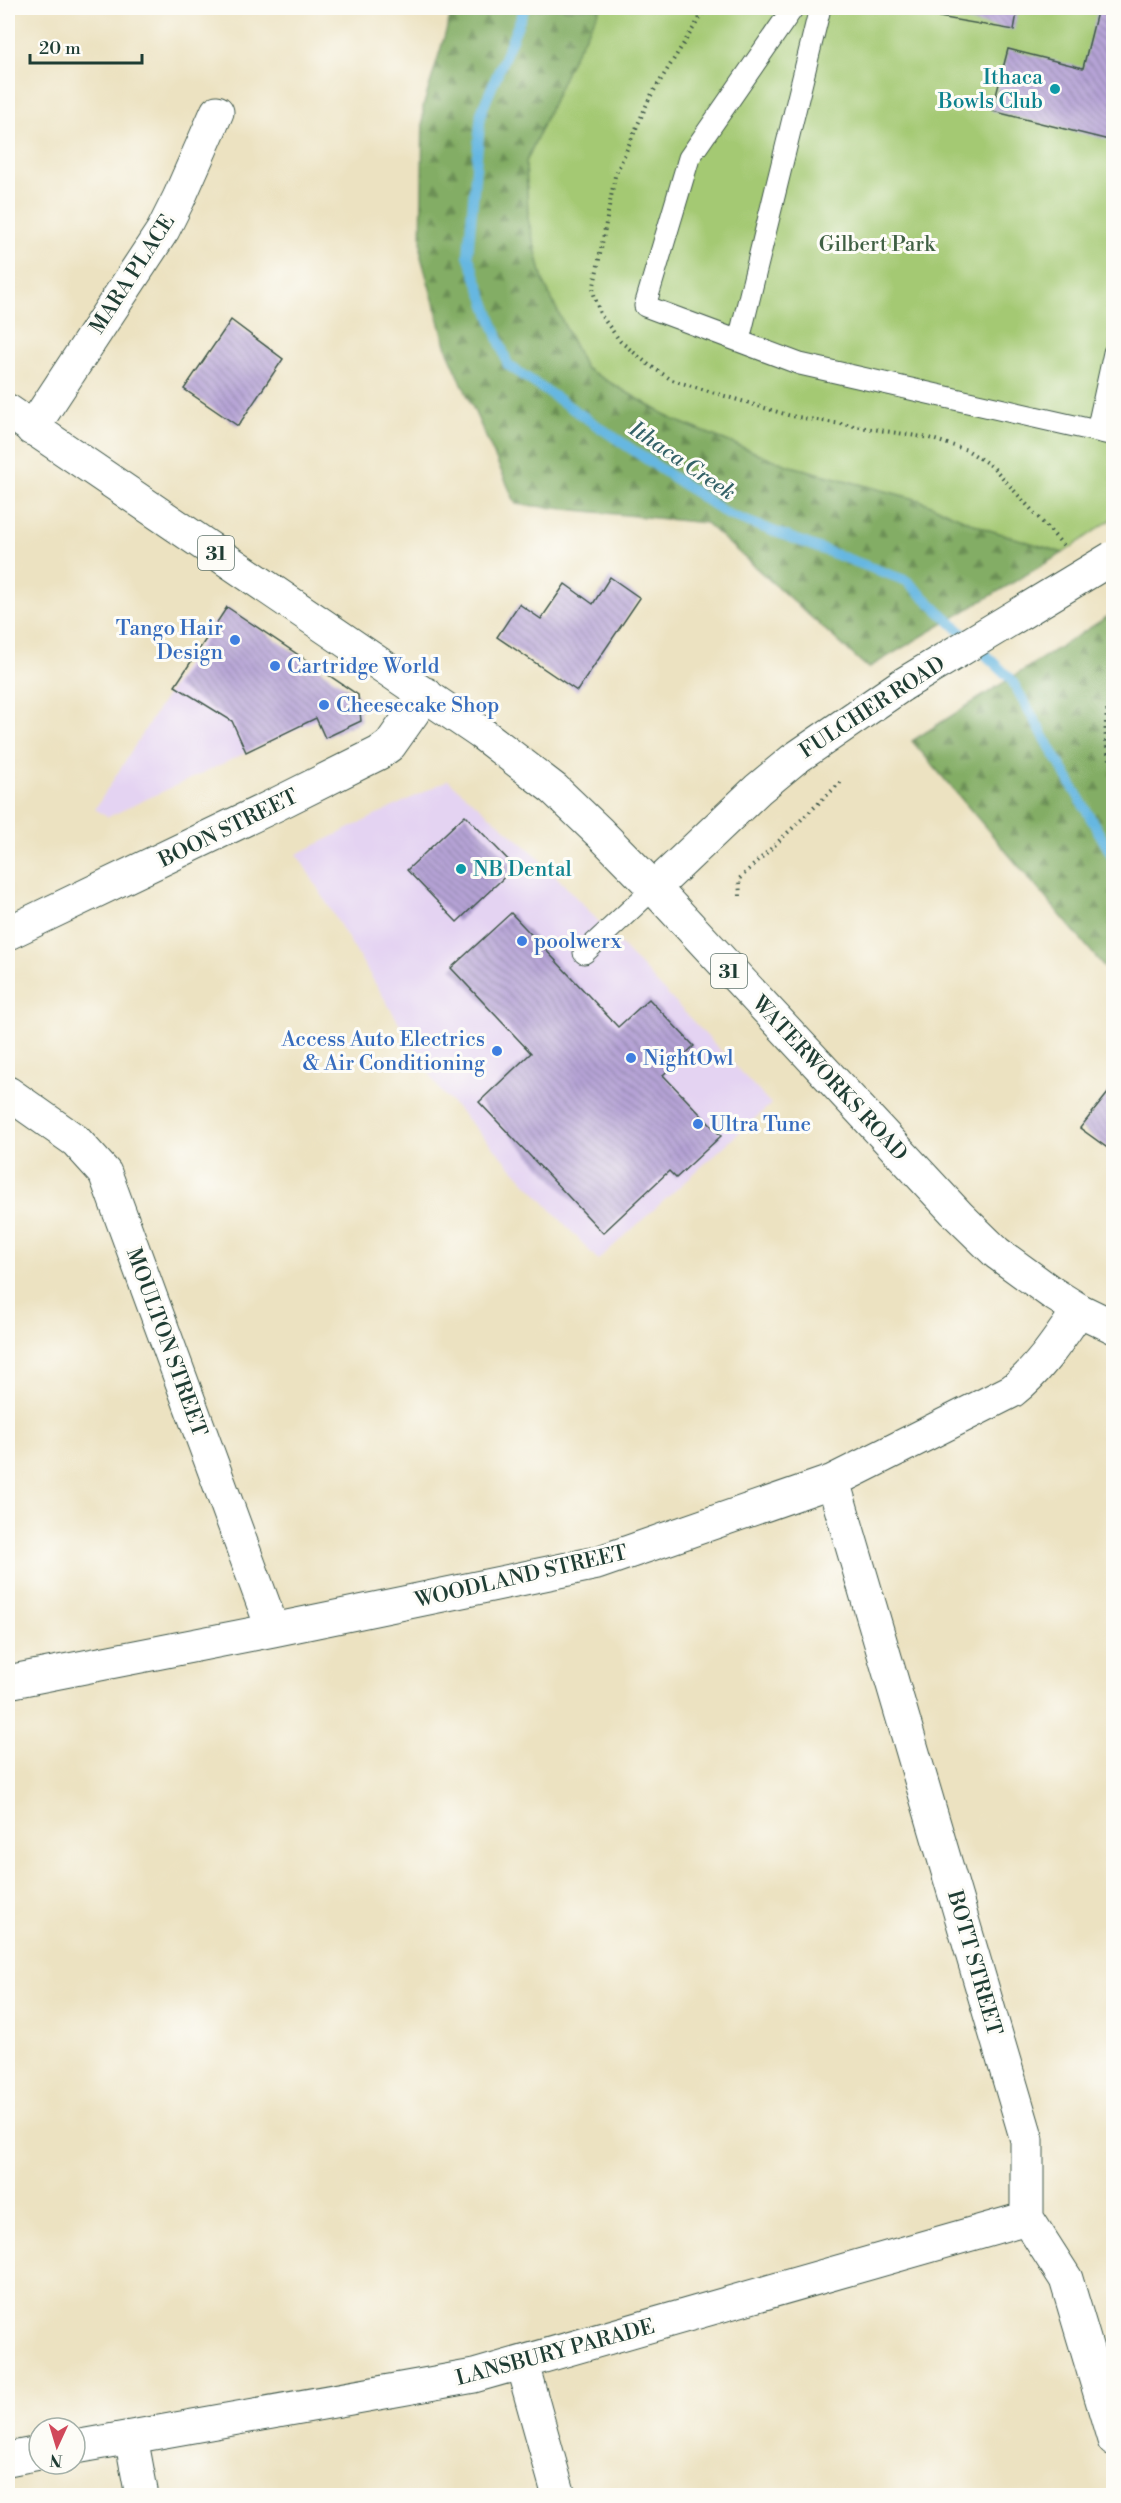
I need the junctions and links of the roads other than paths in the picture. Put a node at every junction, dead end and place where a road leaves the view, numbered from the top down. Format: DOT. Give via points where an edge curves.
graph roads {
  1 [pos="793,8"];
  2 [pos="820,8"];
  3 [pos="217,112"];
  4 [pos="739,340"];
  5 [pos="1113,353"];
  6 [pos="20,420"];
  7 [pos="1105,433"];
  8 [pos="1113,557"];
  9 [pos="426,694"];
  10 [pos="654,888"];
  11 [pos="8,933"];
  12 [pos="584,953"];
  13 [pos="8,1093"];
  14 [pos="1079,1310"];
  15 [pos="1113,1327"];
  16 [pos="833,1481"];
  17 [pos="273,1630"];
  18 [pos="8,1682"];
  19 [pos="1027,2218"];
  20 [pos="522,2364"];
  21 [pos="130,2437"];
  22 [pos="1113,2440"];
  23 [pos="87,2445"];
  24 [pos="27,2455"];
  25 [pos="8,2458"];
  26 [pos="142,2496"];
  27 [pos="560,2496"];
  1 -- 4 [label="lane" via="689,158 645,306"];
  2 -- 4 [label="lane"];
  3 -- 6 [label="street, MARA PLACE" via="163,230"];
  4 -- 7 [label="lane" via="800,364"];
  5 -- 7 [label="lane"];
  6 -- 9 [label="street, WATERWORKS ROAD / 31"];
  8 -- 10 [label="street, FULCHER ROAD, bridge" via="902,686 792,760"];
  9 -- 10 [label="street, WATERWORKS ROAD / 31" via="554,789"];
  9 -- 11 [label="street, BOON STREET" via="390,745 379,753"];
  10 -- 12 [label="lane"];
  10 -- 14 [label="street, WATERWORKS ROAD / 31" via="980,1238 1024,1275"];
  13 -- 17 [label="street, MOULTON STREET" via="76,1141 105,1173"];
  14 -- 15 [label="street, WATERWORKS ROAD / 31"];
  14 -- 16 [label="street, WOODLAND STREET" via="1043,1360 1012,1391"];
  16 -- 17 [label="street, WOODLAND STREET" via="597,1563"];
  16 -- 19 [label="street, BOTT STREET" via="1027,2140"];
  17 -- 18 [label="street, WOODLAND STREET"];
  19 -- 20 [label="street, LANSBURY PARADE"];
  19 -- 22 [label="street" via="1066,2279"];
  20 -- 21 [label="street, LANSBURY PARADE" via="421,2387"];
  20 -- 27 [label="street"];
  21 -- 23 [label="street, LANSBURY PARADE"];
  21 -- 26 [label="street"];
  24 -- 25 [label="street"];
}
